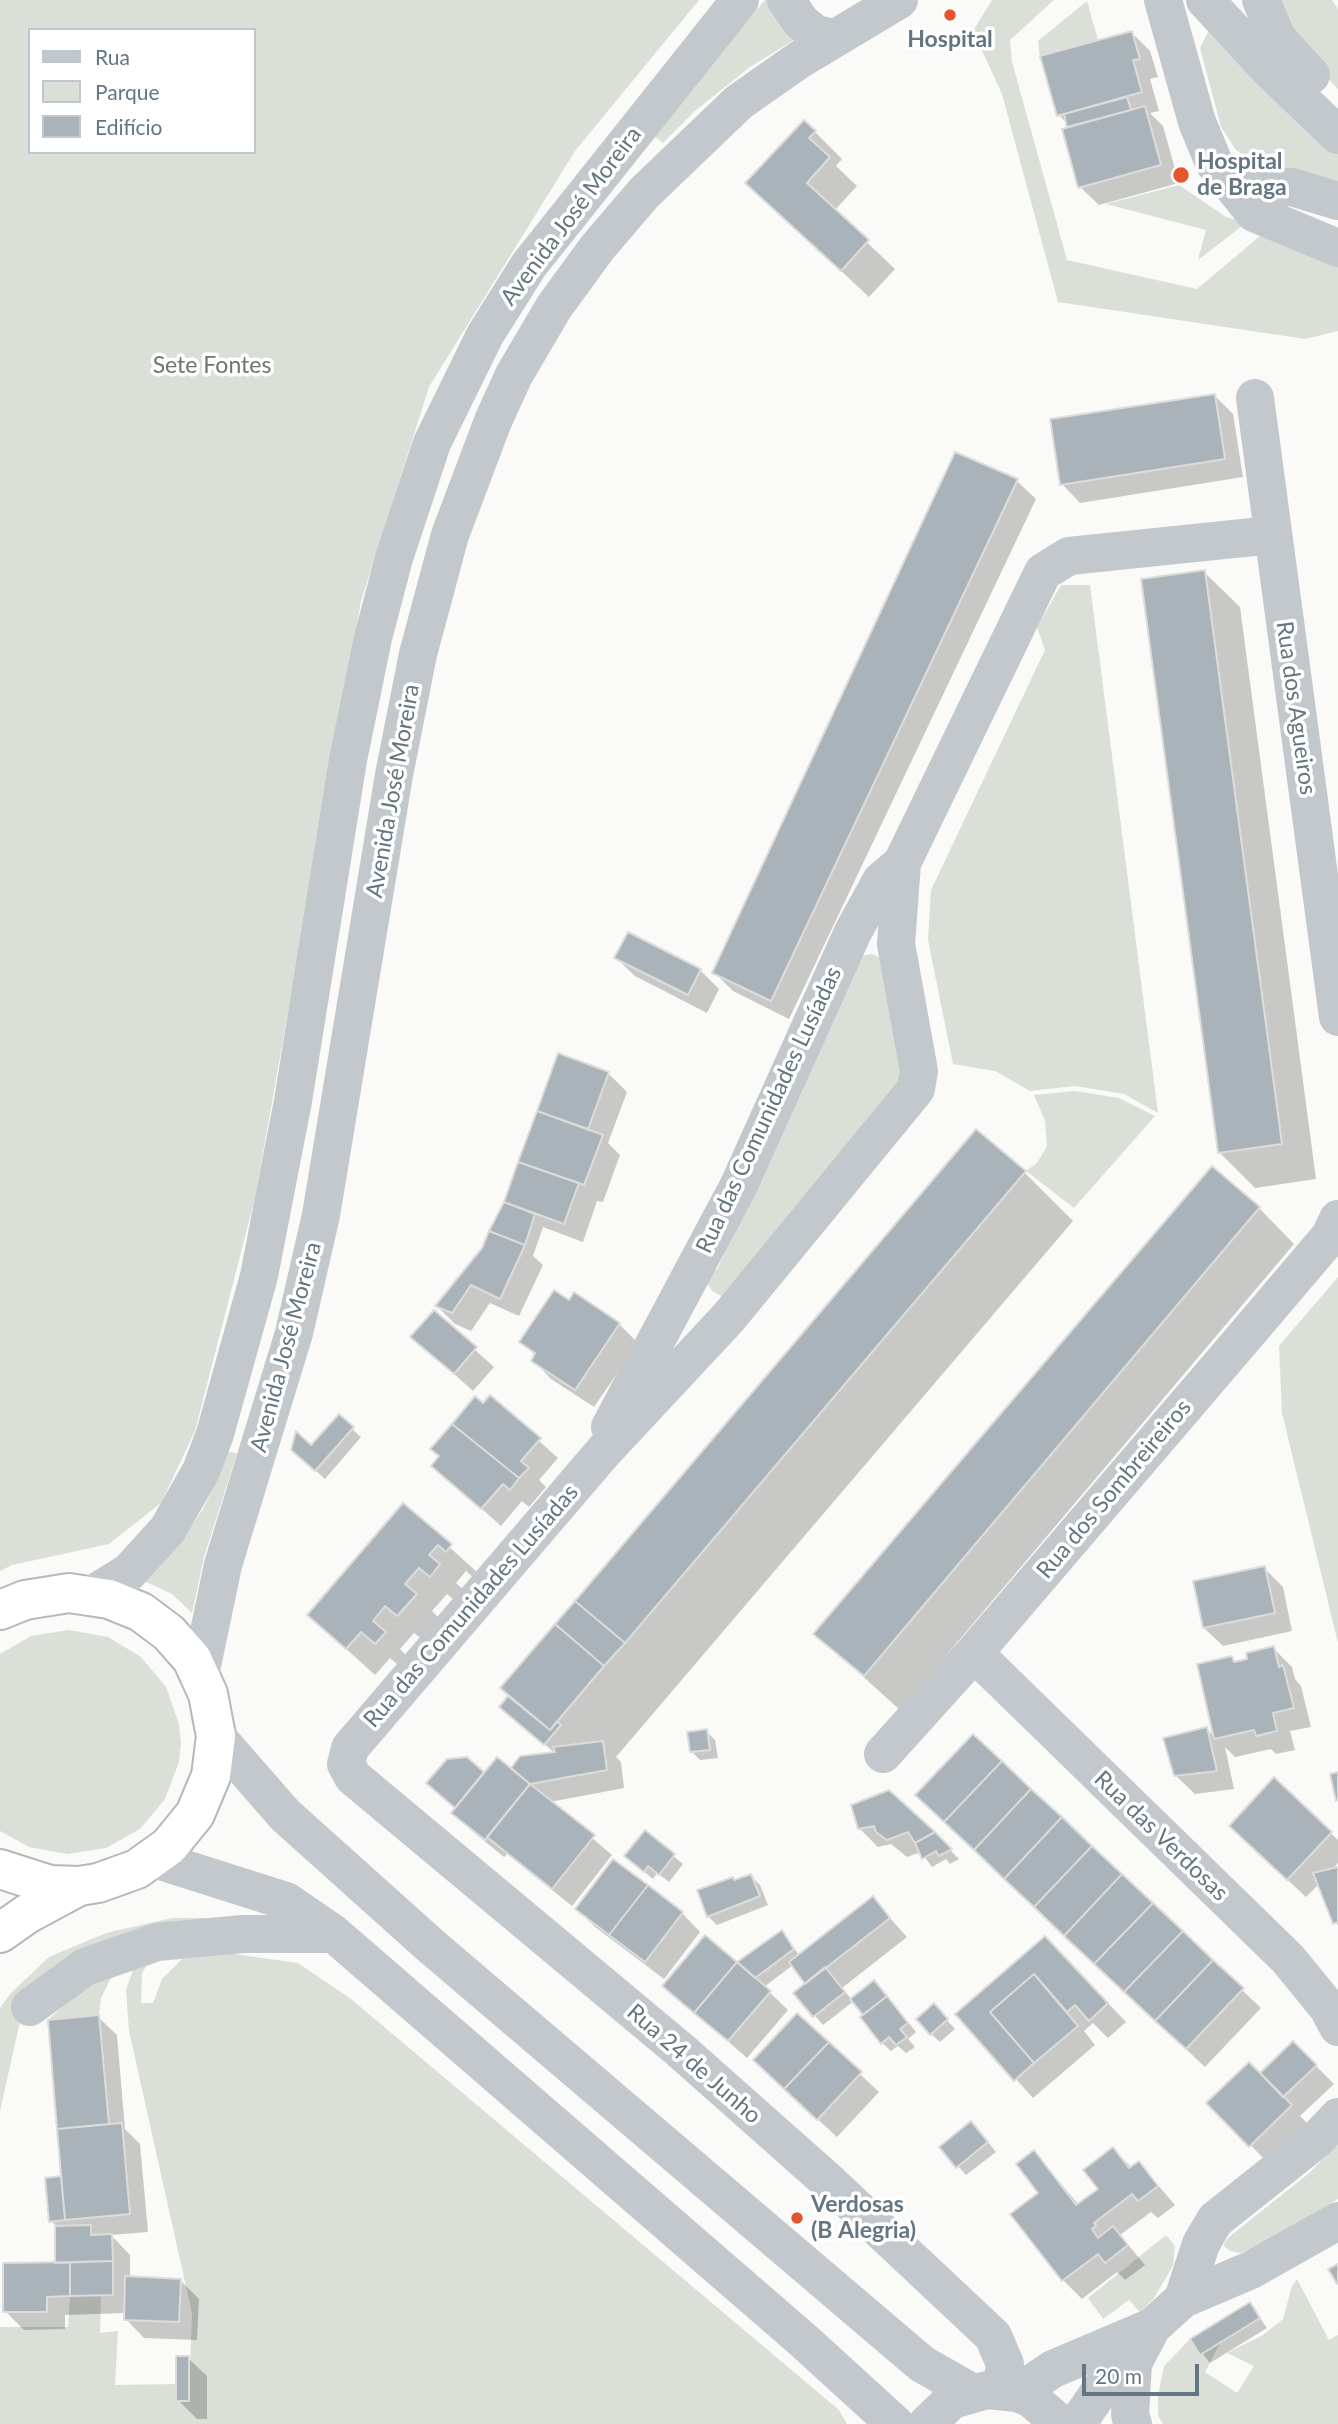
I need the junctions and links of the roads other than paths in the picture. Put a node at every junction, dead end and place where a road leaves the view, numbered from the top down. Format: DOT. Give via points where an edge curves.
graph roads {
  1 [pos="740,0"];
  2 [pos="786,0"];
  3 [pos="899,0"];
  4 [pos="1163,0"];
  5 [pos="1206,0"];
  6 [pos="1261,0"];
  7 [pos="835,38"];
  8 [pos="1338,105"];
  9 [pos="1338,135"];
  10 [pos="1234,187"];
  11 [pos="1338,201"];
  12 [pos="1338,225"];
  13 [pos="1338,248"];
  14 [pos="1255,398"];
  15 [pos="1272,534"];
  16 [pos="902,863"];
  17 [pos="853,932"];
  18 [pos="896,944"];
  19 [pos="1338,1017"];
  20 [pos="1338,1219"];
  21 [pos="684,1287"];
  22 [pos="729,1317"];
  23 [pos="604,1451"];
  24 [pos="92,1595"];
  25 [pos="0,1610"];
  26 [pos="974,1653"];
  27 [pos="200,1675"];
  28 [pos="216,1736"];
  29 [pos="883,1754"];
  30 [pos="346,1764"];
  31 [pos="154,1859"];
  32 [pos="0,1869"];
  33 [pos="79,1886"];
  34 [pos="0,1933"];
  35 [pos="334,1934"];
  36 [pos="30,2007"];
  37 [pos="1338,2027"];
  38 [pos="1338,2117"];
  39 [pos="1338,2221"];
  40 [pos="1183,2299"];
  41 [pos="1152,2327"];
  42 [pos="1133,2363"];
  43 [pos="997,2392"];
  44 [pos="895,2424"];
  45 [pos="927,2424"];
  46 [pos="1061,2424"];
  47 [pos="1077,2424"];
  48 [pos="1133,2424"];
  1 -- 24 [label="street, Avenida José Moreira" via="529,265 485,335 432,443 373,638 259,1276 223,1408 201,1471 168,1529 130,1572"];
  2 -- 7 [label="street" via="816,34"];
  3 -- 7 [label="street, Avenida José Moreira"];
  4 -- 10 [label="street" via="1197,122 1214,163"];
  5 -- 9 [label="street"];
  6 -- 8 [label="street" via="1277,38"];
  7 -- 27 [label="street, Avenida José Moreira" via="738,103 643,193 554,307 514,375 477,458 439,573 409,694 320,1215 297,1320 223,1565"];
  10 -- 11 [label="street" via="1292,187"];
  10 -- 12 [label="street"];
  10 -- 13 [label="street" via="1254,213"];
  14 -- 15 [label="street, Rua dos Agueiros"];
  15 -- 16 [label="street, Rua das Comunidades Lusíadas" via="1069,556 1043,572"];
  15 -- 19 [label="street, Rua dos Agueiros"];
  16 -- 17 [label="street, Rua das Comunidades Lusíadas" via="881,881"];
  16 -- 18 [label="street, Rua das Comunidades Lusíadas"];
  17 -- 18 [label="street"];
  17 -- 21 [label="street, Rua das Comunidades Lusíadas" via="738,1187"];
  18 -- 22 [label="street, Rua das Comunidades Lusíadas" via="919,1071 916,1089"];
  20 -- 26 [label="street, Rua dos Sombreireiros" via="1330,1236"];
  21 -- 22 [label="street"];
  21 -- 23 [label="street, Rua das Comunidades Lusíadas" via="612,1420"];
  22 -- 23 [label="street, Rua das Comunidades Lusíadas"];
  23 -- 30 [label="street, Rua das Comunidades Lusíadas" via="350,1748"];
  24 -- 25 [label="highway" via="47,1595"];
  24 -- 27 [label="highway" via="125,1604 156,1622 181,1645"];
  26 -- 29 [label="street, Rua dos Sombreireiros"];
  26 -- 37 [label="street, Rua das Verdosas" via="1287,1958"];
  27 -- 28 [label="highway"];
  28 -- 31 [label="highway" via="211,1776 195,1814"];
  28 -- 43 [label="street" via="285,1815 431,1946 914,2358"];
  30 -- 43 [label="street, Rua 24 de Junho" via="354,1777 720,2085 993,2336 1005,2364"];
  31 -- 33 [label="highway" via="118,1878"];
  31 -- 35 [label="street" via="286,1901"];
  32 -- 33 [label="highway" via="50,1885"];
  33 -- 34 [label="highway"];
  35 -- 36 [label="street" via="243,1934 157,1942 85,1967"];
  35 -- 44 [label="street"];
  38 -- 40 [label="street" via="1215,2220 1201,2244"];
  39 -- 40 [label="street" via="1251,2270"];
  40 -- 41 [label="street"];
  41 -- 42 [label="street"];
  41 -- 43 [label="street"];
  42 -- 47 [label="street" via="1106,2382"];
  42 -- 48 [label="street"];
  43 -- 45 [label="street" via="952,2400"];
  43 -- 46 [label="street" via="1042,2405"];
}
